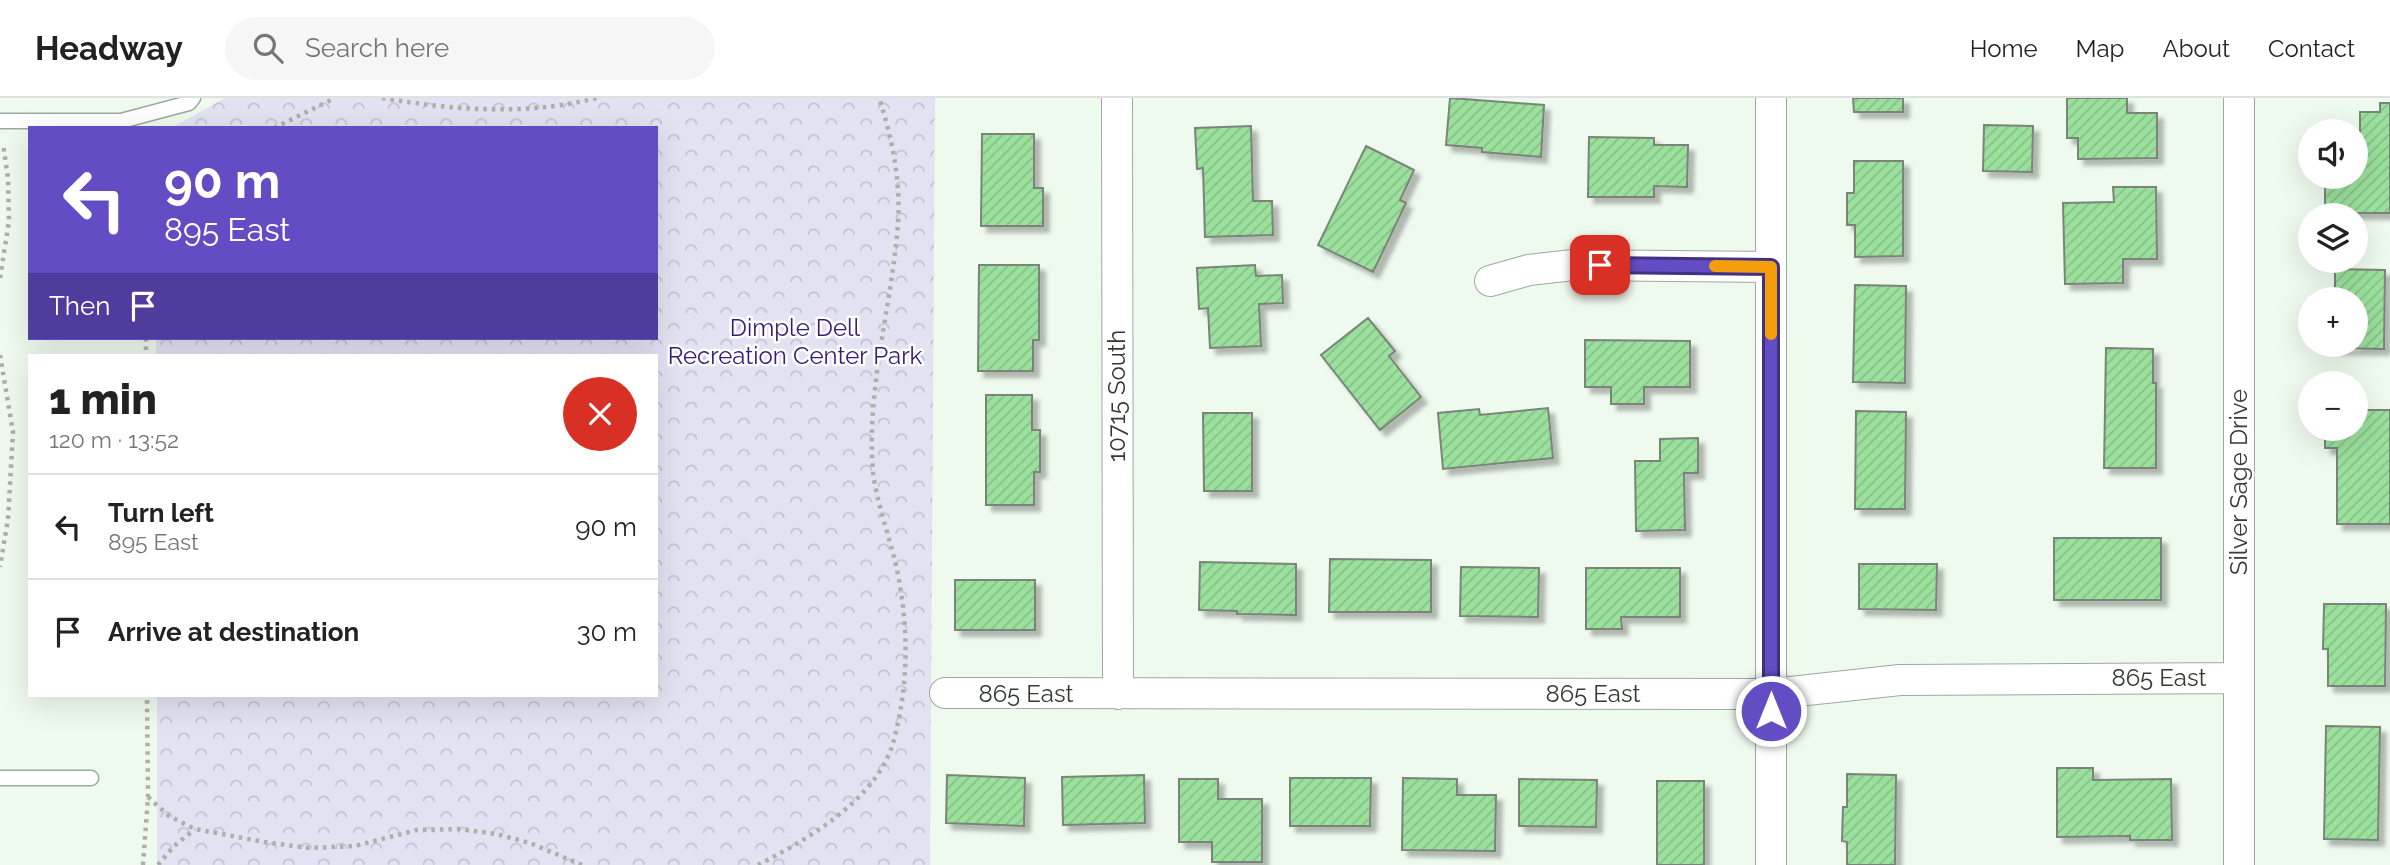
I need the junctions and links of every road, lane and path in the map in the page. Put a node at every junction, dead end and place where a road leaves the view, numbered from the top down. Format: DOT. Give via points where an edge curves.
graph roads {
  1 [pos="193,98"];
  2 [pos="335,98"];
  3 [pos="382,98"];
  4 [pos="597,98"];
  5 [pos="879,98"];
  6 [pos="1117,98"];
  7 [pos="1771,98"];
  8 [pos="2239,98"];
  9 [pos="1,121"];
  10 [pos="278,126"];
  11 [pos="1771,267"];
  12 [pos="0,278"];
  13 [pos="1490,281"];
  14 [pos="0,355"];
  15 [pos="0,567"];
  16 [pos="2239,678"];
  17 [pos="945,693"];
  18 [pos="1118,694"];
  19 [pos="1771,694"];
  20 [pos="147,697"];
  21 [pos="0,778"];
  22 [pos="91,778"];
  23 [pos="148,797"];
  24 [pos="195,829"];
  25 [pos="143,865"];
  26 [pos="158,865"];
  27 [pos="582,865"];
  28 [pos="758,865"];
  29 [pos="1771,865"];
  30 [pos="2239,865"];
  1 -- 9 [label="lane" via="189,103 121,121"];
  2 -- 10 [label="path"];
  3 -- 4 [label="path" via="479,111 528,110"];
  5 -- 28 [label="path" via="897,180 898,222 880,346 873,472 897,570 906,638 903,692 892,745 878,776 855,801 800,844"];
  6 -- 18 [label="street, 10715 South"];
  7 -- 11 [label="street"];
  8 -- 16 [label="street, Silver Sage Drive"];
  9 -- 12 [label="path" via="9,221"];
  11 -- 13 [label="street" via="1573,265"];
  11 -- 19 [label="street"];
  14 -- 15 [label="path" via="13,432"];
  16 -- 19 [label="street, 865 East" via="1900,680"];
  16 -- 30 [label="street, Silver Sage Drive"];
  17 -- 18 [label="street, 865 East"];
  18 -- 19 [label="street, 865 East"];
  19 -- 29 [label="street"];
  20 -- 23 [label="path"];
  21 -- 22 [label="lane"];
  23 -- 24 [label="path" via="169,816"];
  23 -- 25 [label="path"];
  24 -- 26 [label="path"];
  24 -- 27 [label="path" via="309,848 355,846 417,830 460,829 530,843"];
}
